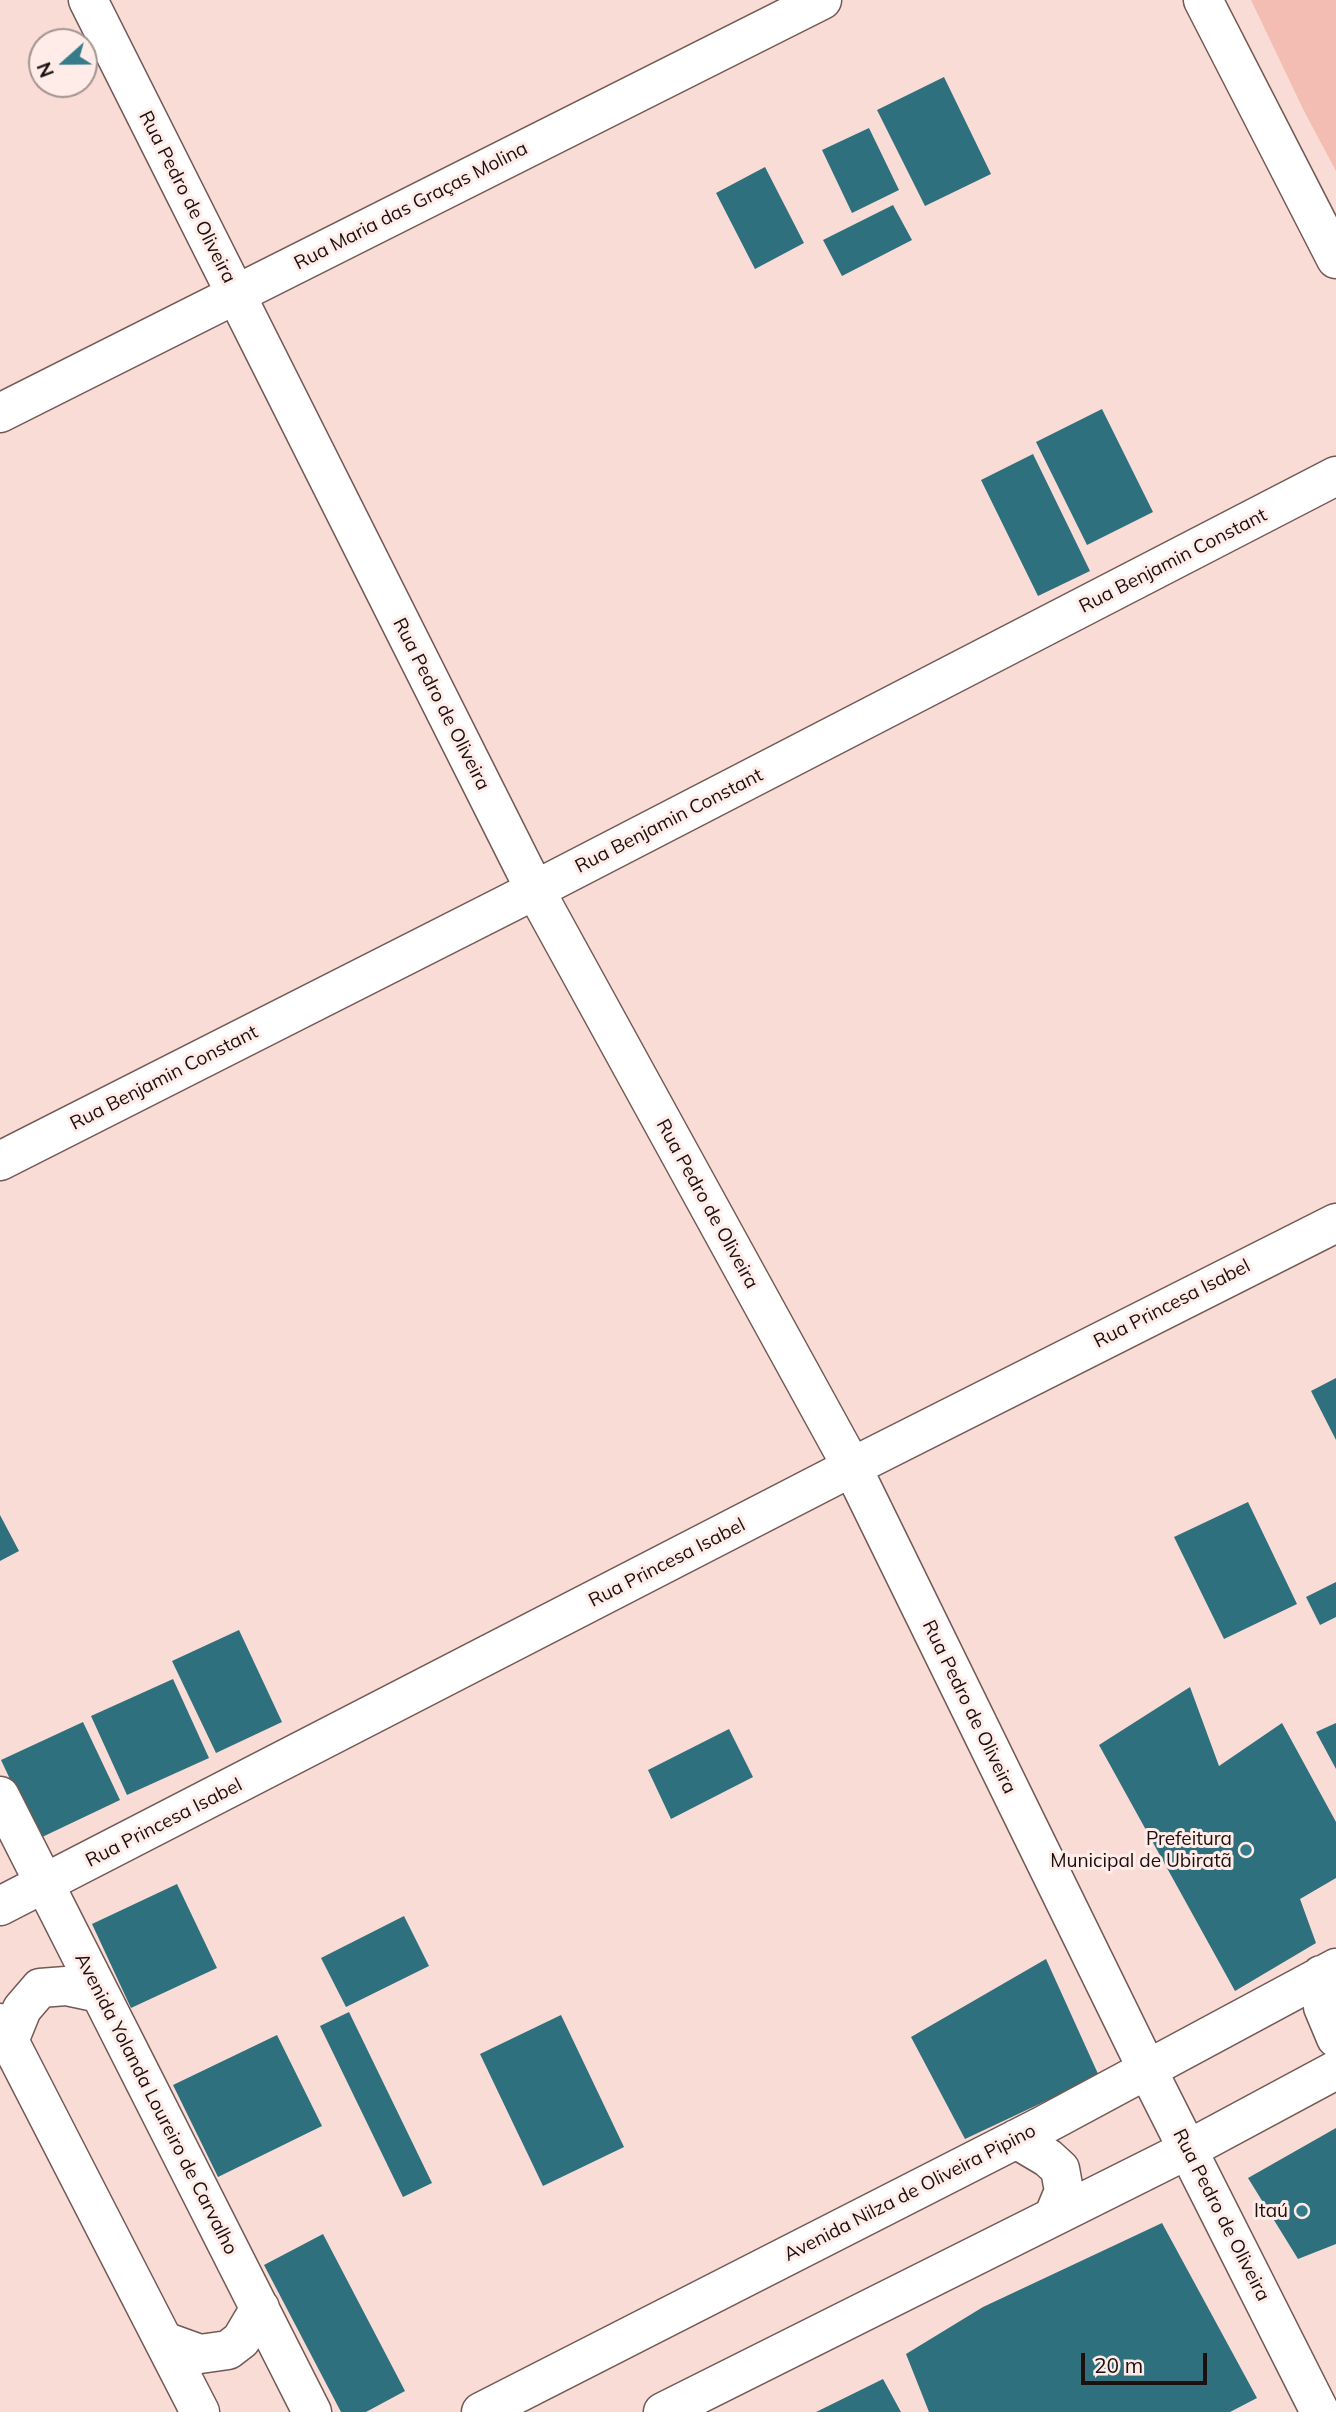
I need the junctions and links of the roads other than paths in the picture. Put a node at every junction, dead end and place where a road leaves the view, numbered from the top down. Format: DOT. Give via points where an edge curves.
graph roads {
  1 [pos="88,0"];
  2 [pos="822,0"];
  3 [pos="1203,0"];
  4 [pos="1336,259"];
  5 [pos="235,293"];
  6 [pos="0,413"];
  7 [pos="1336,477"];
  8 [pos="535,890"];
  9 [pos="0,1161"];
  10 [pos="1336,1223"];
  11 [pos="852,1467"];
  12 [pos="0,1796"];
  13 [pos="44,1885"];
  14 [pos="0,1906"];
  15 [pos="1329,1972"];
  16 [pos="99,1993"];
  17 [pos="5,2032"];
  18 [pos="1336,2038"];
  19 [pos="1147,2069"];
  20 [pos="1336,2070"];
  21 [pos="1016,2139"];
  22 [pos="1187,2150"];
  23 [pos="1054,2215"];
  24 [pos="260,2308"];
  25 [pos="164,2341"];
  26 [pos="200,2412"];
  27 [pos="312,2412"];
  28 [pos="481,2412"];
  29 [pos="663,2412"];
  30 [pos="1320,2412"];
  1 -- 5 [label="street, Rua Pedro de Oliveira"];
  2 -- 5 [label="street, Rua Maria das Graças Molina"];
  3 -- 4 [label="street"];
  5 -- 6 [label="street, Rua Maria das Graças Molina"];
  5 -- 8 [label="street, Rua Pedro de Oliveira"];
  7 -- 8 [label="street, Rua Benjamin Constant"];
  8 -- 9 [label="street, Rua Benjamin Constant"];
  8 -- 11 [label="street, Rua Pedro de Oliveira"];
  10 -- 11 [label="street, Rua Princesa Isabel"];
  11 -- 13 [label="street, Rua Princesa Isabel"];
  11 -- 19 [label="street, Rua Pedro de Oliveira"];
  12 -- 13 [label="street, Avenida Yolanda Loureiro de Carvalho"];
  13 -- 14 [label="street, Rua Princesa Isabel"];
  13 -- 16 [label="street, Avenida Yolanda Loureiro de Carvalho"];
  15 -- 18 [label="street" via="1323,2007"];
  15 -- 19 [label="street, Avenida Nilza de Oliveira Pipino"];
  16 -- 17 [label="street" via="66,1986 40,1988"];
  16 -- 24 [label="street, Avenida Yolanda Loureiro de Carvalho"];
  17 -- 25 [label="street"];
  19 -- 21 [label="street, Avenida Nilza de Oliveira Pipino"];
  19 -- 22 [label="street, Rua Pedro de Oliveira"];
  20 -- 22 [label="street"];
  21 -- 23 [label="street" via="1060,2169 1064,2191"];
  21 -- 28 [label="street, Avenida Nilza de Oliveira Pipino"];
  22 -- 23 [label="street"];
  22 -- 30 [label="street, Rua Pedro de Oliveira"];
  23 -- 29 [label="street"];
  24 -- 25 [label="street" via="241,2340 228,2350 200,2354"];
  24 -- 27 [label="street, Avenida Yolanda Loureiro de Carvalho"];
  25 -- 26 [label="street"];
}
